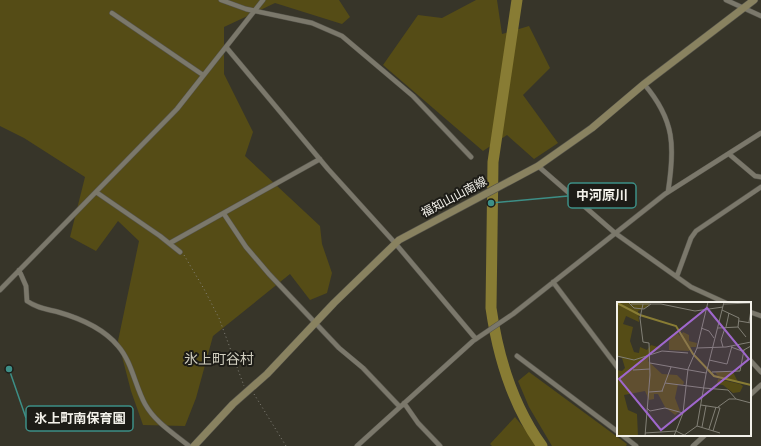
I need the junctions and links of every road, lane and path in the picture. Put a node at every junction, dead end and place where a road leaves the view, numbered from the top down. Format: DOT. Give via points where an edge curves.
graph roads {
  1 [pos="221,0"];
  2 [pos="263,0"];
  3 [pos="726,0"];
  4 [pos="754,0"];
  5 [pos="742,8"];
  6 [pos="254,11"];
  7 [pos="112,13"];
  8 [pos="761,16"];
  9 [pos="226,47"];
  10 [pos="203,76"];
  11 [pos="644,84"];
  12 [pos="761,133"];
  13 [pos="729,154"];
  14 [pos="471,157"];
  15 [pos="320,159"];
  16 [pos="538,166"];
  17 [pos="761,177"];
  18 [pos="761,187"];
  19 [pos="96,192"];
  20 [pos="668,192"];
  21 [pos="224,214"];
  22 [pos="615,233"];
  23 [pos="170,243"];
  24 [pos="395,243"];
  25 [pos="180,252"];
  26 [pos="19,270"];
  27 [pos="677,276"];
  28 [pos="552,282"];
  29 [pos="0,290"];
  30 [pos="724,302"];
  31 [pos="751,312"];
  32 [pos="761,316"];
  33 [pos="316,322"];
  34 [pos="476,339"];
  35 [pos="517,356"];
  36 [pos="751,361"];
  37 [pos="617,367"];
  38 [pos="761,372"];
  39 [pos="761,385"];
  40 [pos="249,390"];
  41 [pos="751,394"];
  42 [pos="404,404"];
  43 [pos="400,407"];
  44 [pos="617,431"];
  45 [pos="623,436"];
  46 [pos="704,436"];
  47 [pos="189,446"];
  48 [pos="194,446"];
  49 [pos="286,446"];
  50 [pos="357,446"];
  51 [pos="440,446"];
  52 [pos="636,446"];
  53 [pos="693,446"];
  1 -- 6 [label="street"];
  2 -- 6 [label="street"];
  3 -- 5 [label="street"];
  4 -- 5 [label="main road, 福知山山南線"];
  5 -- 8 [label="street"];
  5 -- 11 [label="main road, 福知山山南線"];
  6 -- 9 [label="street"];
  6 -- 14 [label="street" via="312,23 342,36 413,96"];
  7 -- 10 [label="street"];
  9 -- 10 [label="street"];
  9 -- 15 [label="street"];
  10 -- 19 [label="street" via="177,109"];
  11 -- 16 [label="main road, 福知山山南線" via="592,128"];
  11 -- 20 [label="street" via="656,100 671,133 673,152"];
  12 -- 13 [label="street"];
  13 -- 17 [label="street" via="755,176"];
  13 -- 20 [label="street"];
  15 -- 21 [label="street"];
  15 -- 24 [label="street"];
  16 -- 22 [label="street"];
  16 -- 24 [label="main road, 福知山山南線"];
  18 -- 27 [label="street" via="696,231"];
  19 -- 23 [label="street"];
  19 -- 26 [label="street"];
  20 -- 22 [label="street"];
  21 -- 23 [label="street"];
  21 -- 33 [label="street" via="257,261"];
  22 -- 27 [label="street"];
  22 -- 28 [label="street"];
  23 -- 25 [label="street"];
  24 -- 33 [label="main road, 福知山山南線"];
  24 -- 34 [label="street"];
  25 -- 40 [label="path" via="192,266 216,312"];
  26 -- 29 [label="street"];
  26 -- 47 [label="street" via="26,286 26,301 37,308 76,318 102,331 119,346 146,405 162,425"];
  27 -- 30 [label="street" via="691,287"];
  28 -- 34 [label="street"];
  28 -- 37 [label="street"];
  31 -- 32 [label="street"];
  33 -- 40 [label="main road, 福知山山南線"];
  33 -- 43 [label="street"];
  34 -- 42 [label="street"];
  35 -- 44 [label="street"];
  36 -- 38 [label="street"];
  39 -- 41 [label="street"];
  40 -- 48 [label="main road, 福知山山南線"];
  40 -- 49 [label="path"];
  42 -- 43 [label="street"];
  42 -- 51 [label="street"];
  43 -- 50 [label="street"];
  45 -- 52 [label="street"];
  46 -- 53 [label="street"];
}
